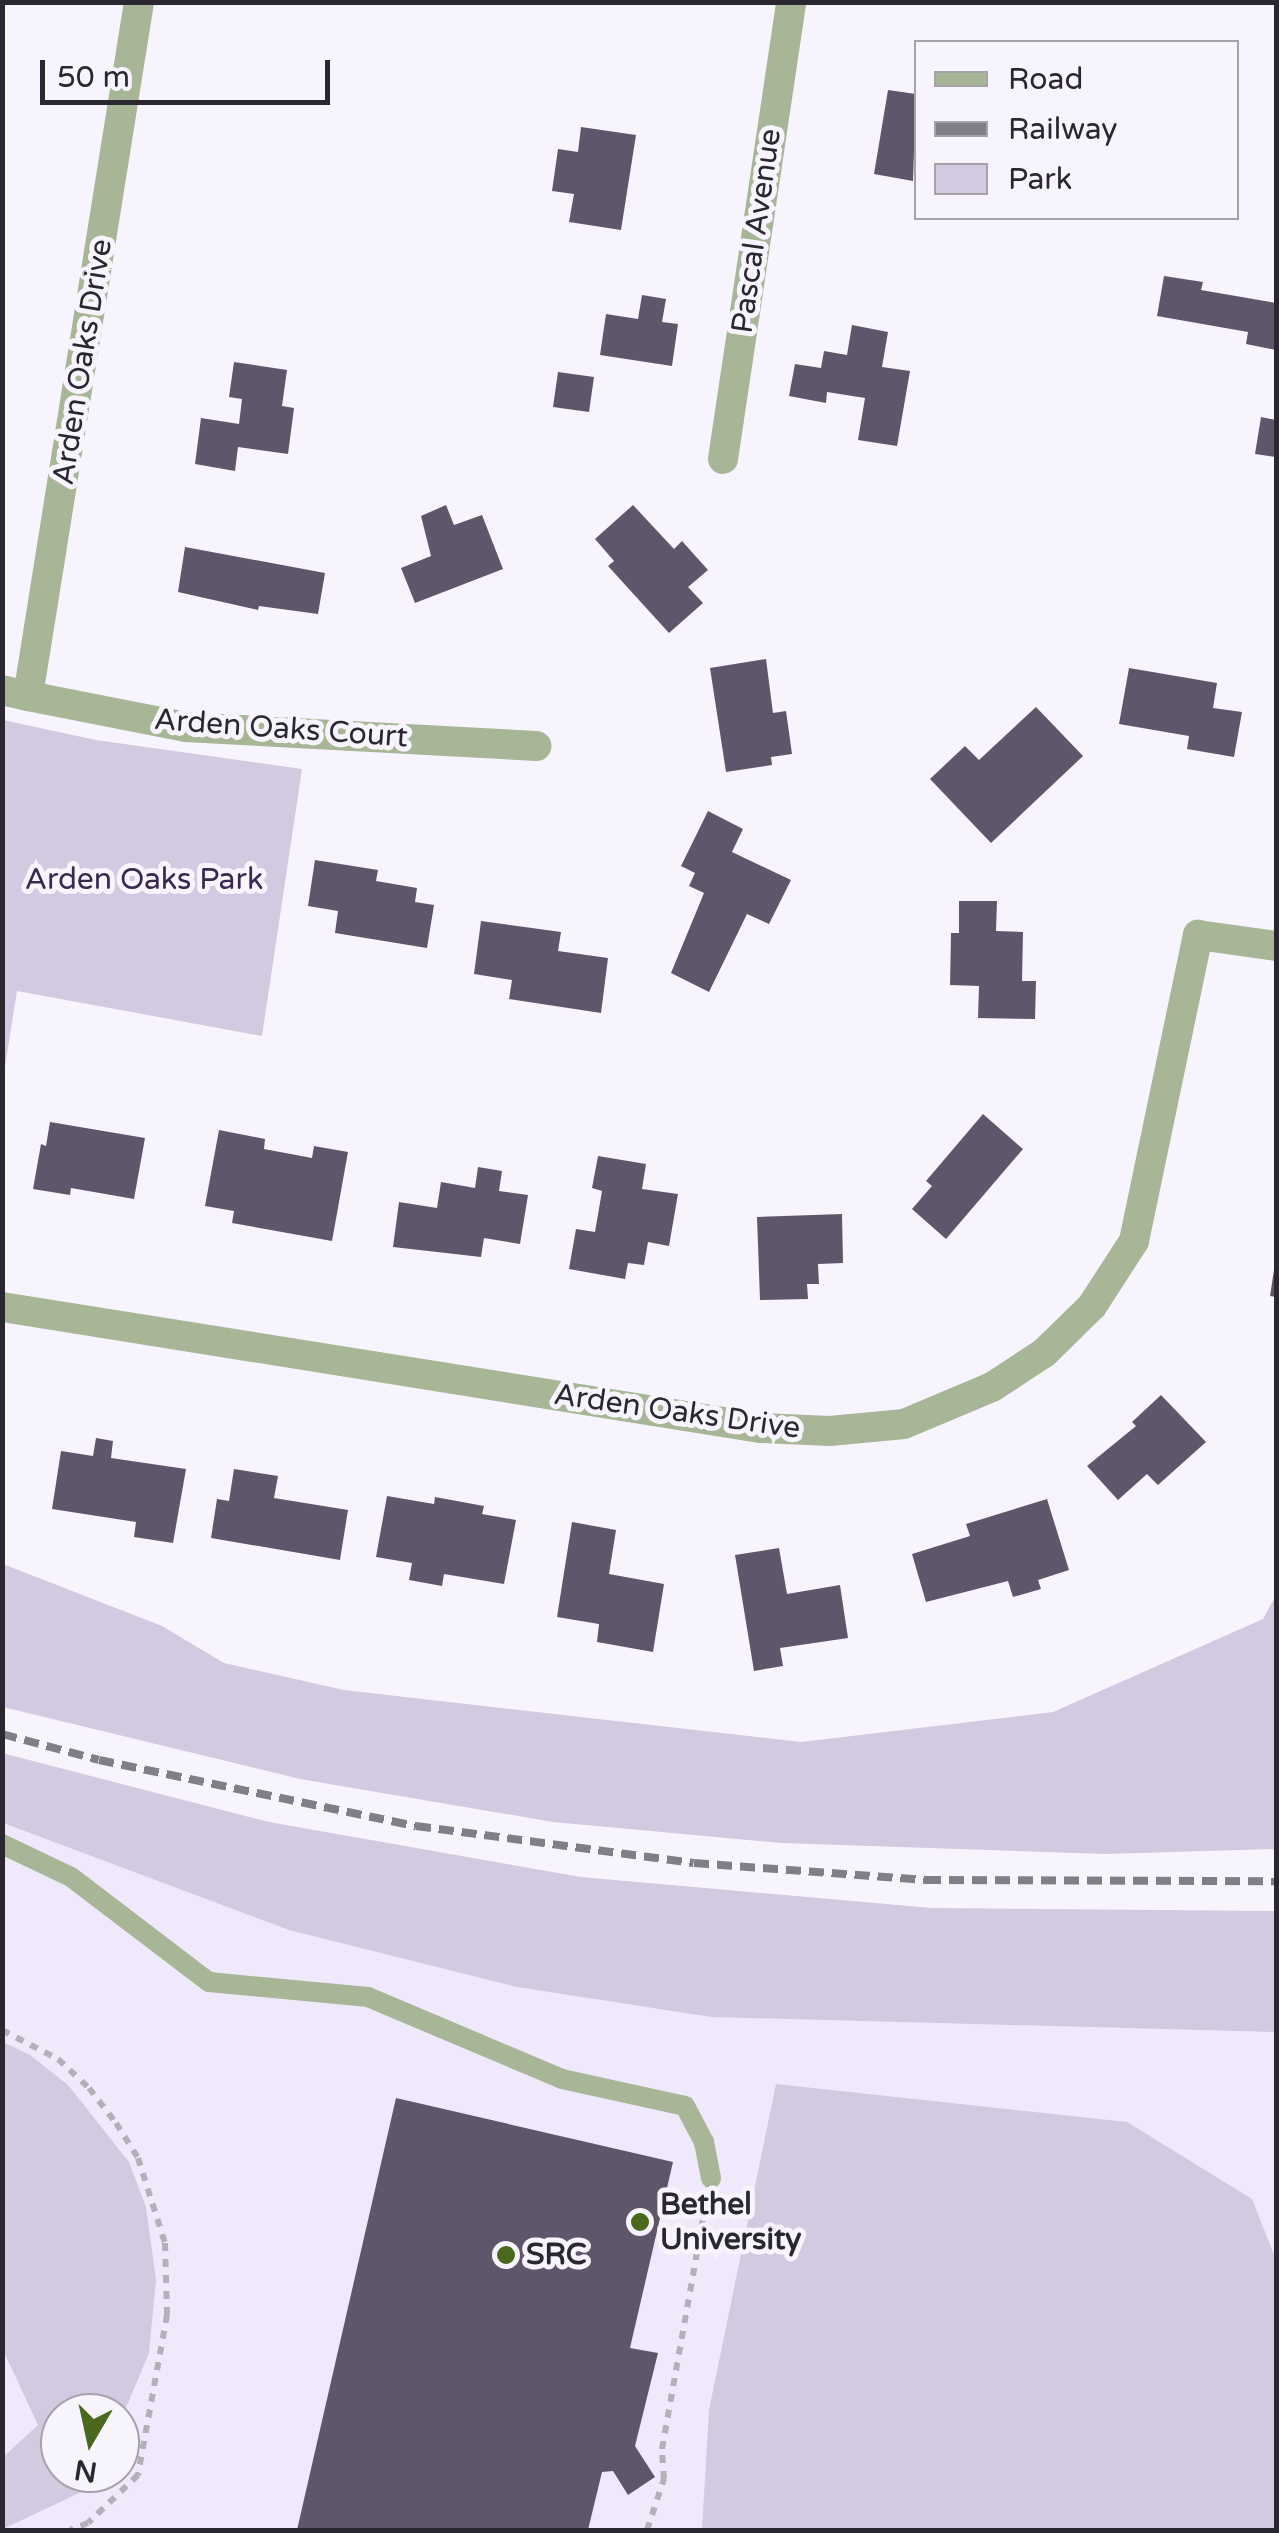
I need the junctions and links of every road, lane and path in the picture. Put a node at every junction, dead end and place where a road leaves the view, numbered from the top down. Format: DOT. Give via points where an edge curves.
graph roads {
  1 [pos="139,2"];
  2 [pos="791,2"];
  3 [pos="723,459"];
  4 [pos="15,693"];
  5 [pos="536,746"];
  6 [pos="1276,946"];
  7 [pos="2,1307"];
  8 [pos="2,1844"];
  9 [pos="2,2030"];
  10 [pos="711,2178"];
  11 [pos="70,2530"];
  12 [pos="648,2530"];
  1 -- 4 [label="street, Arden Oaks Drive"];
  2 -- 3 [label="street, Pascal Avenue"];
  4 -- 5 [label="street, Arden Oaks Court" via="186,727"];
  6 -- 7 [label="street, Arden Oaks Drive" via="1198,934 1134,1240 1092,1306 1044,1352 992,1387 904,1424 830,1432 761,1428"];
  8 -- 10 [label="lane" via="71,1878 209,1982 368,1998 562,2079 685,2106 704,2142"];
  9 -- 11 [label="path" via="58,2059 98,2100 138,2158 165,2243 167,2315 138,2475 88,2523"];
  10 -- 12 [label="path" via="662,2449 664,2479"];
}
